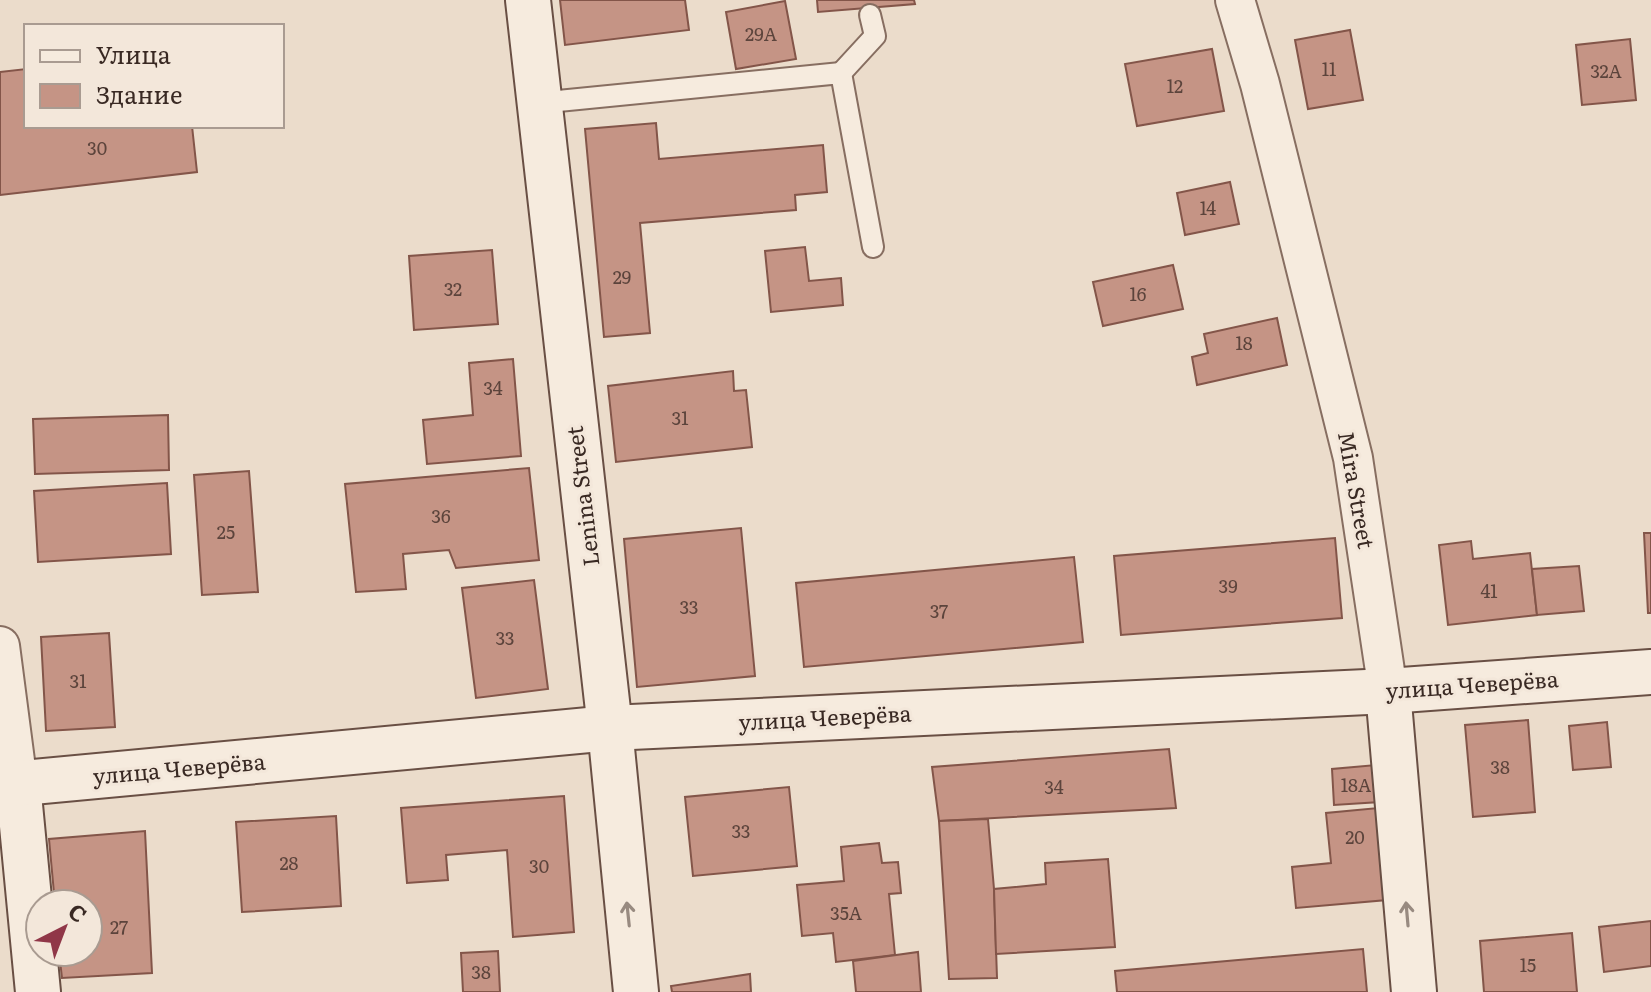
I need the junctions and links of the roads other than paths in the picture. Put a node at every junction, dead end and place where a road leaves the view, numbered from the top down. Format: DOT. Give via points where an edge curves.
graph roads {
  1 [pos="528,0"];
  2 [pos="1235,0"];
  3 [pos="870,15"];
  4 [pos="841,73"];
  5 [pos="538,103"];
  6 [pos="873,247"];
  7 [pos="0,646"];
  8 [pos="1651,672"];
  9 [pos="1388,691"];
  10 [pos="610,728"];
  11 [pos="9,785"];
  12 [pos="38,992"];
  13 [pos="636,992"];
  14 [pos="1414,992"];
  1 -- 5 [label="main road, Lenina Street"];
  2 -- 9 [label="street, Mira Street" via="1353,458"];
  3 -- 4 [label="lane" via="875,36"];
  4 -- 5 [label="lane"];
  4 -- 6 [label="lane"];
  5 -- 10 [label="main road, Lenina Street"];
  7 -- 11 [label="street"];
  8 -- 9 [label="main road, улица Чеверёва"];
  9 -- 10 [label="main road, улица Чеверёва"];
  14 -- 9 [label="main road, Mira Street, one-way"];
  10 -- 11 [label="main road, улица Чеверёва"];
  13 -- 10 [label="main road, Lenina Street, one-way"];
  11 -- 12 [label="main road"];
}
